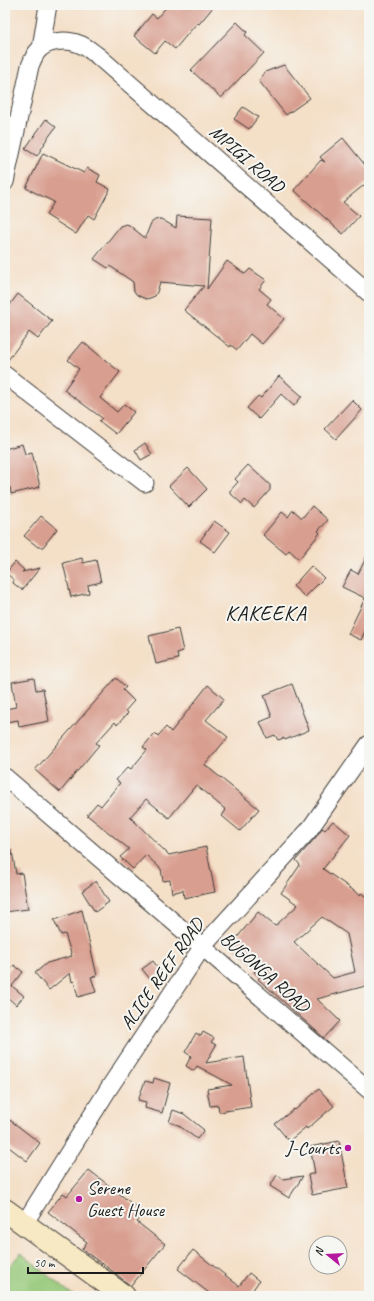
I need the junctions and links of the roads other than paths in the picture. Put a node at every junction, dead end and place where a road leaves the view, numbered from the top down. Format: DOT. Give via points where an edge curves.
graph roads {
  1 [pos="48,5"];
  2 [pos="41,48"];
  3 [pos="5,182"];
  4 [pos="369,293"];
  5 [pos="5,375"];
  6 [pos="145,483"];
  7 [pos="369,744"];
  8 [pos="5,777"];
  9 [pos="203,946"];
  10 [pos="369,1090"];
  11 [pos="5,1210"];
  12 [pos="24,1224"];
  13 [pos="124,1296"];
  1 -- 2 [label="street"];
  2 -- 3 [label="street" via="30,66"];
  2 -- 4 [label="street, MPIGI ROAD" via="64,41 80,44 98,56"];
  5 -- 6 [label="street"];
  7 -- 9 [label="street, ALICE REEF ROAD" via="309,830"];
  8 -- 9 [label="street, BUGONGA ROAD"];
  9 -- 10 [label="street, BUGONGA ROAD"];
  9 -- 12 [label="street, ALICE REEF ROAD" via="109,1088"];
  11 -- 12 [label="street"];
  12 -- 13 [label="street"];
}
